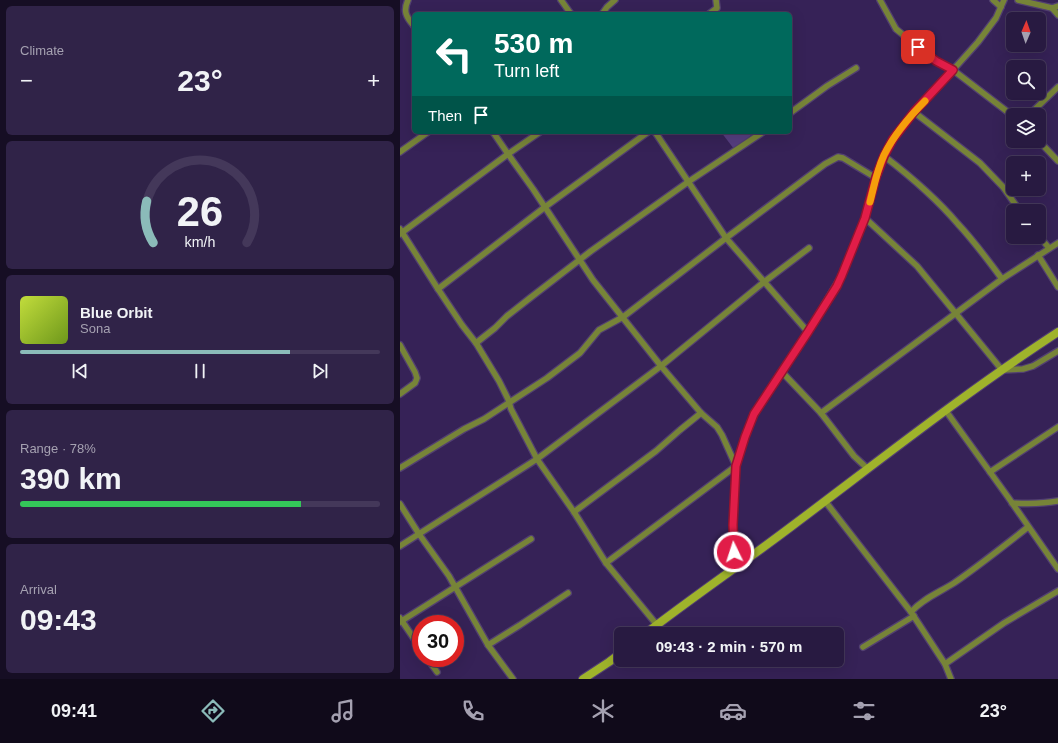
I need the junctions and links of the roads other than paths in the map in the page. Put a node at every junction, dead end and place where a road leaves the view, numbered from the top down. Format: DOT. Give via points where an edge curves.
graph roads {
  1 [pos="408,0"];
  2 [pos="561,0"];
  3 [pos="615,0"];
  4 [pos="716,0"];
  5 [pos="880,0"];
  6 [pos="993,0"];
  7 [pos="1004,0"];
  8 [pos="1018,0"];
  9 [pos="1001,7"];
  10 [pos="1055,7"];
  11 [pos="570,12"];
  12 [pos="603,12"];
  13 [pos="712,12"];
  14 [pos="1058,15"];
  15 [pos="412,24"];
  16 [pos="856,68"];
  17 [pos="953,70"];
  18 [pos="1058,87"];
  19 [pos="1036,108"];
  20 [pos="1006,111"];
  21 [pos="792,112"];
  22 [pos="914,112"];
  23 [pos="425,134"];
  24 [pos="495,134"];
  25 [pos="537,134"];
  26 [pos="645,134"];
  27 [pos="656,134"];
  28 [pos="760,134"];
  29 [pos="1046,148"];
  30 [pos="400,152"];
  31 [pos="508,154"];
  32 [pos="884,156"];
  33 [pos="1058,161"];
  34 [pos="876,178"];
  35 [pos="688,182"];
  36 [pos="1015,204"];
  37 [pos="545,207"];
  38 [pos="865,218"];
  39 [pos="401,232"];
  40 [pos="726,238"];
  41 [pos="1058,243"];
  42 [pos="1046,244"];
  43 [pos="809,248"];
  44 [pos="1049,248"];
  45 [pos="1038,256"];
  46 [pos="579,260"];
  47 [pos="1002,279"];
  48 [pos="764,282"];
  49 [pos="1058,287"];
  50 [pos="438,289"];
  51 [pos="956,314"];
  52 [pos="623,317"];
  53 [pos="808,332"];
  54 [pos="1058,332"];
  55 [pos="476,343"];
  56 [pos="400,345"];
  57 [pos="1058,351"];
  58 [pos="661,366"];
  59 [pos="1002,370"];
  60 [pos="782,372"];
  61 [pos="400,394"];
  62 [pos="509,402"];
  63 [pos="946,411"];
  64 [pos="701,413"];
  65 [pos="821,413"];
  66 [pos="1058,426"];
  67 [pos="537,459"];
  68 [pos="736,466"];
  69 [pos="400,468"];
  70 [pos="868,469"];
  71 [pos="990,472"];
  72 [pos="1058,500"];
  73 [pos="825,501"];
  74 [pos="1012,503"];
  75 [pos="400,504"];
  76 [pos="574,512"];
  77 [pos="1028,527"];
  78 [pos="419,534"];
  79 [pos="531,539"];
  80 [pos="400,546"];
  81 [pos="606,563"];
  82 [pos="739,564"];
  83 [pos="1058,569"];
  84 [pos="456,587"];
  85 [pos="1058,591"];
  86 [pos="568,593"];
  87 [pos="912,614"];
  88 [pos="401,620"];
  89 [pos="657,625"];
  90 [pos="655,627"];
  91 [pos="412,636"];
  92 [pos="488,645"];
  93 [pos="863,647"];
  94 [pos="614,658"];
  95 [pos="945,664"];
  96 [pos="433,667"];
  97 [pos="437,672"];
  98 [pos="513,679"];
  99 [pos="583,679"];
  100 [pos="951,679"];
  1 -- 15 [label="street" via="406,14"];
  2 -- 11 [label="street"];
  3 -- 12 [label="street"];
  4 -- 13 [label="street" via="717,8"];
  5 -- 17 [label="street" via="896,29 936,61"];
  6 -- 9 [label="street"];
  7 -- 9 [label="street"];
  8 -- 10 [label="street"];
  9 -- 17 [label="street" via="978,42"];
  10 -- 14 [label="street"];
  16 -- 21 [label="street"];
  17 -- 20 [label="street"];
  17 -- 22 [label="street"];
  18 -- 19 [label="street"];
  22 -- 32 [label="street" via="893,139"];
  22 -- 36 [label="street" via="980,163"];
  23 -- 30 [label="street"];
  24 -- 31 [label="street"];
  25 -- 31 [label="street"];
  26 -- 37 [label="street"];
  27 -- 35 [label="street"];
  28 -- 35 [label="street"];
  29 -- 33 [label="street"];
  31 -- 37 [label="street"];
  31 -- 39 [label="street"];
  32 -- 34 [label="street"];
  32 -- 47 [label="street" via="903,170 958,223"];
  34 -- 38 [label="street"];
  34 -- 40 [label="street" via="838,157"];
  35 -- 40 [label="street"];
  35 -- 46 [label="street"];
  37 -- 46 [label="street"];
  37 -- 50 [label="street"];
  38 -- 51 [label="street" via="917,266"];
  38 -- 53 [label="street" via="837,286"];
  39 -- 50 [label="street"];
  40 -- 48 [label="street"];
  40 -- 52 [label="street"];
  41 -- 44 [label="street"];
  42 -- 44 [label="street"];
  43 -- 48 [label="street"];
  44 -- 45 [label="street"];
  45 -- 47 [label="street"];
  45 -- 49 [label="street"];
  46 -- 52 [label="street"];
  46 -- 55 [label="street"];
  47 -- 51 [label="street"];
  48 -- 53 [label="street"];
  48 -- 58 [label="street"];
  50 -- 55 [label="street"];
  51 -- 59 [label="street"];
  51 -- 65 [label="street"];
  52 -- 58 [label="street"];
  52 -- 62 [label="street" via="599,330 580,353"];
  53 -- 60 [label="street"];
  54 -- 59 [label="street"];
  55 -- 62 [label="street"];
  56 -- 61 [label="street" via="417,378 415,384"];
  57 -- 59 [label="street" via="1032,366"];
  58 -- 64 [label="street"];
  58 -- 67 [label="street"];
  59 -- 63 [label="street"];
  60 -- 65 [label="street"];
  60 -- 68 [label="street" via="754,414"];
  62 -- 67 [label="street"];
  62 -- 69 [label="street"];
  63 -- 70 [label="street"];
  63 -- 71 [label="street"];
  64 -- 68 [label="street" via="717,427"];
  64 -- 76 [label="street" via="656,451"];
  65 -- 70 [label="street" via="854,456"];
  66 -- 71 [label="street"];
  67 -- 76 [label="street"];
  67 -- 78 [label="street"];
  68 -- 81 [label="street"];
  68 -- 82 [label="street" via="733,525 734,552"];
  70 -- 73 [label="street"];
  71 -- 74 [label="street"];
  72 -- 74 [label="street" via="1044,503"];
  73 -- 82 [label="street"];
  73 -- 87 [label="street"];
  74 -- 77 [label="street"];
  75 -- 78 [label="street"];
  76 -- 81 [label="street"];
  77 -- 83 [label="street"];
  77 -- 87 [label="street" via="953,583 915,607"];
  78 -- 80 [label="street"];
  78 -- 84 [label="street"];
  79 -- 84 [label="street"];
  81 -- 89 [label="street"];
  82 -- 89 [label="street"];
  84 -- 88 [label="street"];
  84 -- 92 [label="street"];
  85 -- 95 [label="street" via="1004,623"];
  86 -- 92 [label="street"];
  87 -- 93 [label="street"];
  87 -- 95 [label="street"];
  88 -- 91 [label="street"];
  89 -- 90 [label="street"];
  92 -- 98 [label="street"];
  94 -- 99 [label="street"];
  95 -- 100 [label="street"];
  96 -- 97 [label="street"];
}
